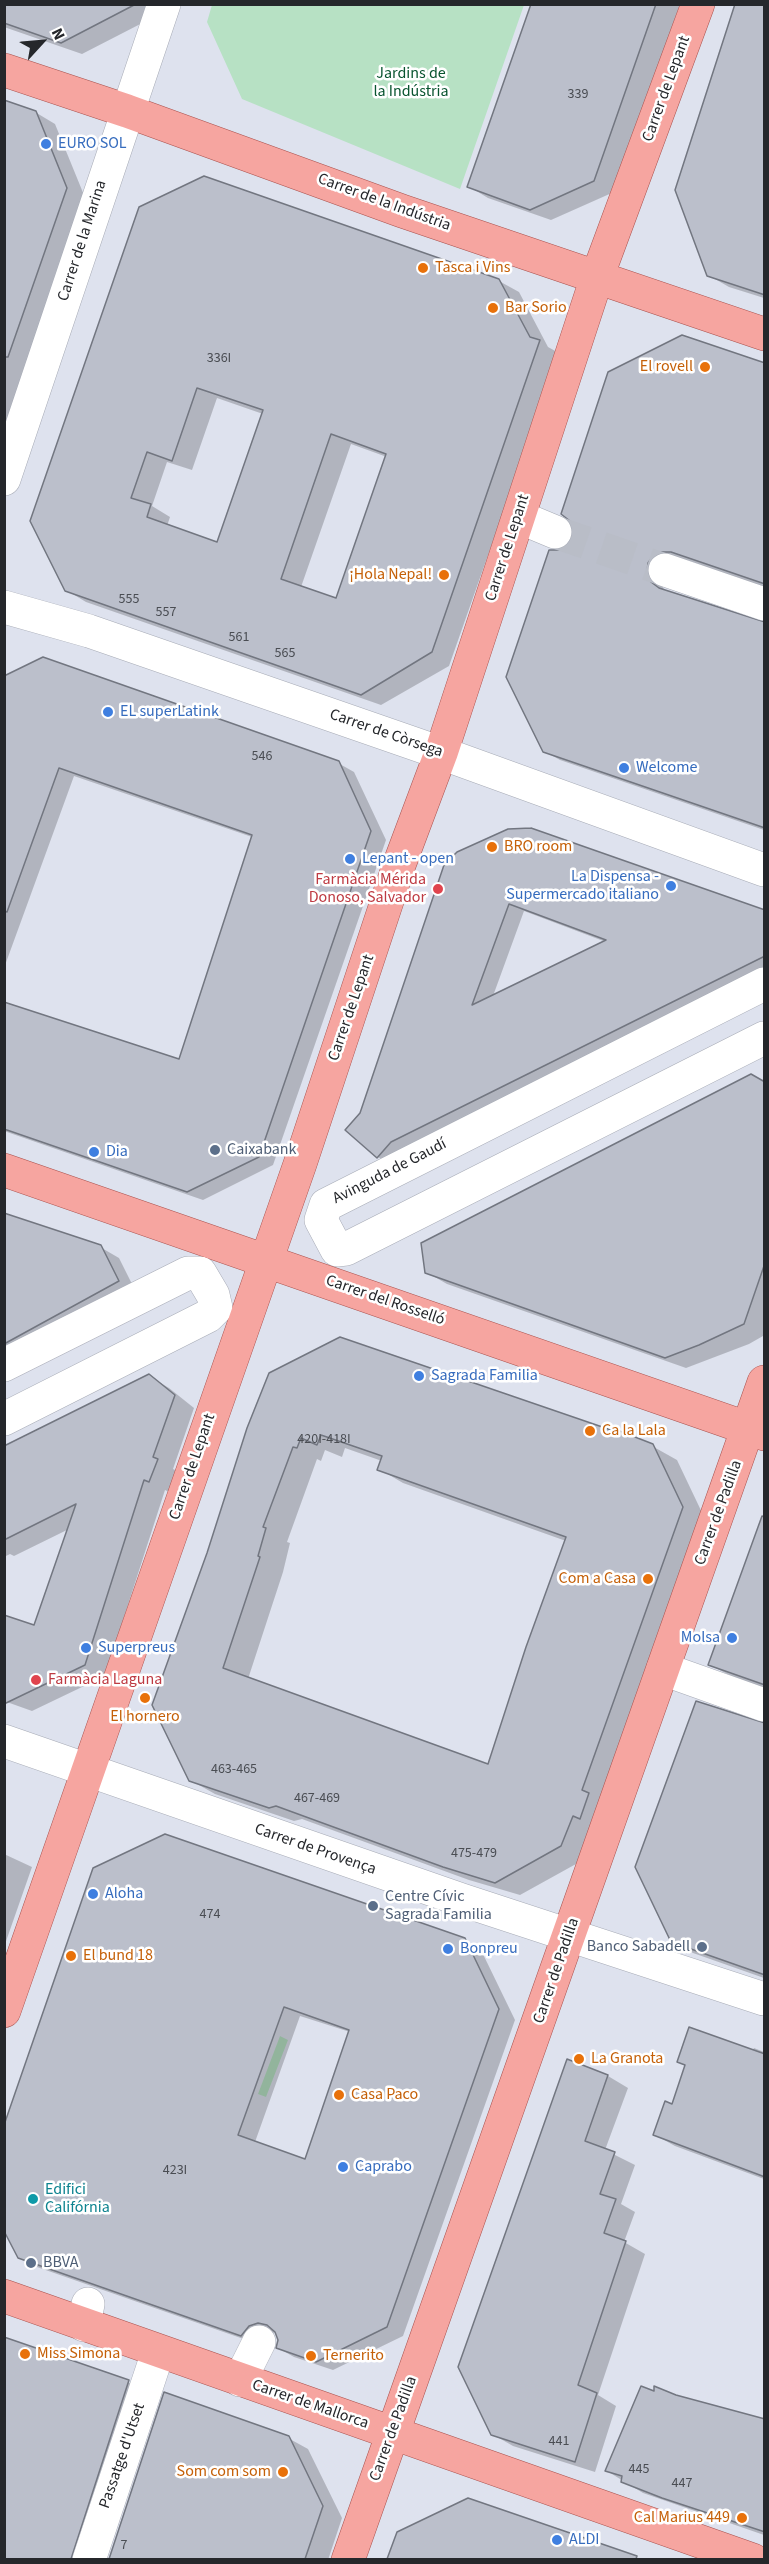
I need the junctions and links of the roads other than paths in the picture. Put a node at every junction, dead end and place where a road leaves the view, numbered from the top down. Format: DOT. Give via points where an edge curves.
graph roads {
  1 [pos="164,4"];
  2 [pos="698,4"];
  3 [pos="4,70"];
  4 [pos="127,111"];
  5 [pos="597,277"];
  6 [pos="765,334"];
  7 [pos="4,479"];
  8 [pos="519,517"];
  9 [pos="555,532"];
  10 [pos="665,570"];
  11 [pos="765,604"];
  12 [pos="4,608"];
  13 [pos="441,753"];
  14 [pos="765,870"];
  15 [pos="765,984"];
  16 [pos="765,1038"];
  17 [pos="4,1170"];
  18 [pos="266,1259"];
  19 [pos="4,1365"];
  20 [pos="765,1382"];
  21 [pos="4,1419"];
  22 [pos="757,1431"];
  23 [pos="663,1670"];
  24 [pos="765,1705"];
  25 [pos="4,1741"];
  26 [pos="89,1769"];
  27 [pos="569,1934"];
  28 [pos="765,1999"];
  29 [pos="4,2011"];
  30 [pos="4,2296"];
  31 [pos="259,2342"];
  32 [pos="158,2352"];
  33 [pos="240,2380"];
  34 [pos="393,2434"];
  35 [pos="88,2559"];
  36 [pos="348,2559"];
  37 [pos="753,2559"];
  1 -- 4 [label="street, Carrer de la Marina"];
  2 -- 5 [label="main road, Carrer de Lepant"];
  3 -- 4 [label="main road, Carrer de la Indústria"];
  4 -- 5 [label="main road, Carrer de la Indústria"];
  4 -- 7 [label="street, Carrer de la Marina"];
  5 -- 6 [label="main road, Carrer de la Indústria"];
  5 -- 8 [label="main road, Carrer de Lepant"];
  8 -- 9 [label="street"];
  8 -- 13 [label="main road, Carrer de Lepant"];
  10 -- 11 [label="street"];
  12 -- 13 [label="street, Carrer de Còrsega" via="89,631"];
  13 -- 14 [label="street, Carrer de Còrsega"];
  13 -- 18 [label="main road, Carrer de Lepant"];
  15 -- 16 [label="street, Avinguda de Gaudí" via="326,1205 321,1220 337,1250 346,1249"];
  17 -- 18 [label="main road, Carrer del Rosselló"];
  18 -- 22 [label="main road, Carrer del Rosselló"];
  18 -- 26 [label="main road, Carrer de Lepant"];
  19 -- 21 [label="street" via="188,1273 200,1273 213,1295 216,1308 208,1316"];
  20 -- 22 [label="main road, Carrer de Padilla"];
  22 -- 23 [label="main road, Carrer de Padilla"];
  23 -- 24 [label="street"];
  23 -- 27 [label="main road, Carrer de Padilla"];
  25 -- 26 [label="street, Carrer de Provença"];
  26 -- 27 [label="street, Carrer de Provença" via="450,1897"];
  26 -- 29 [label="main road, Carrer de Lepant"];
  27 -- 28 [label="street, Carrer de Provença"];
  27 -- 34 [label="main road, Carrer de Padilla"];
  30 -- 32 [label="main road, Carrer de Mallorca" via="86,2314"];
  31 -- 33 [label="street"];
  32 -- 33 [label="main road, Carrer de Mallorca"];
  32 -- 35 [label="street, Passatge d'Utset"];
  33 -- 34 [label="main road, Carrer de Mallorca"];
  34 -- 36 [label="main road, Carrer de Padilla"];
  34 -- 37 [label="main road, Carrer de Mallorca"];
}
